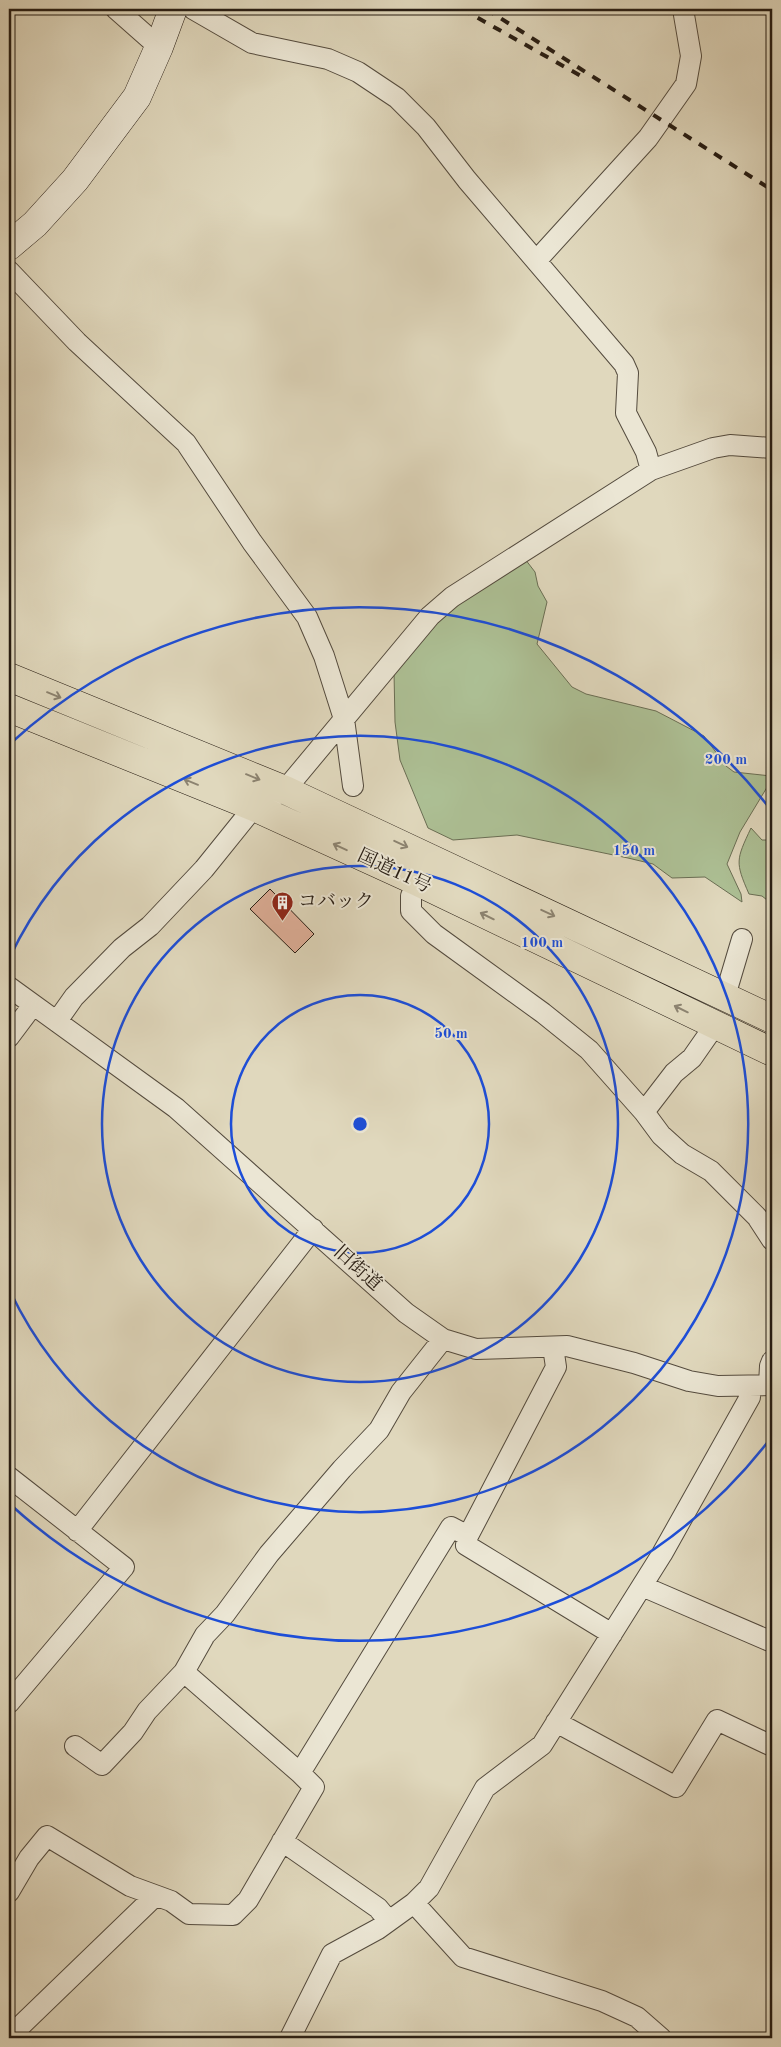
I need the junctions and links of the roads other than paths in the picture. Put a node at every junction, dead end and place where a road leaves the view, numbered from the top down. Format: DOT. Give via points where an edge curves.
graph roads {
  1 [pos="116,9"];
  2 [pos="173,9"];
  3 [pos="194,9"];
  4 [pos="683,9"];
  5 [pos="160,48"];
  6 [pos="9,246"];
  7 [pos="537,260"];
  8 [pos="9,271"];
  9 [pos="772,448"];
  10 [pos="651,470"];
  11 [pos="9,677"];
  12 [pos="9,708"];
  13 [pos="344,719"];
  14 [pos="353,786"];
  15 [pos="285,790"];
  16 [pos="254,807"];
  17 [pos="418,882"];
  18 [pos="742,939"];
  19 [pos="9,987"];
  20 [pos="725,996"];
  21 [pos="33,1005"];
  22 [pos="772,1019"];
  23 [pos="57,1021"];
  24 [pos="715,1025"];
  25 [pos="9,1037"];
  26 [pos="772,1052"];
  27 [pos="644,1112"];
  28 [pos="313,1229"];
  29 [pos="772,1240"];
  30 [pos="443,1339"];
  31 [pos="553,1347"];
  32 [pos="772,1361"];
  33 [pos="764,1385"];
  34 [pos="9,1477"];
  35 [pos="77,1530"];
  36 [pos="468,1536"];
  37 [pos="642,1586"];
  38 [pos="612,1634"];
  39 [pos="772,1642"];
  40 [pos="184,1672"];
  41 [pos="9,1703"];
  42 [pos="556,1722"];
  43 [pos="75,1746"];
  44 [pos="772,1746"];
  45 [pos="300,1773"];
  46 [pos="282,1841"];
  47 [pos="9,1892"];
  48 [pos="155,1896"];
  49 [pos="414,1902"];
  50 [pos="388,1920"];
  51 [pos="9,2038"];
  52 [pos="290,2038"];
  53 [pos="662,2038"];
  1 -- 5 [label="street"];
  2 -- 5 [label="main road"];
  3 -- 7 [label="street" via="252,43 336,62 358,72 397,98 426,127"];
  4 -- 7 [label="street" via="691,56 686,84 648,138"];
  5 -- 6 [label="main road" via="138,97 75,180 35,224"];
  7 -- 10 [label="street" via="624,364 628,373 626,413 646,452"];
  8 -- 13 [label="street" via="77,342 186,443 307,617 324,656"];
  9 -- 10 [label="street" via="730,445 713,448"];
  10 -- 13 [label="street" via="452,597 430,616"];
  11 -- 15 [label="highway, 国道11号, one-way"];
  16 -- 12 [label="highway, 国道11号, one-way"];
  13 -- 14 [label="street"];
  13 -- 15 [label="street"];
  15 -- 16 [label="street"];
  15 -- 20 [label="highway, 国道11号, one-way"];
  17 -- 16 [label="highway, 国道11号, one-way"];
  16 -- 23 [label="street" via="204,869 150,926 122,948 74,997"];
  24 -- 17 [label="highway, 国道11号, one-way"];
  17 -- 27 [label="street" via="411,896 411,911 434,934 589,1050"];
  18 -- 20 [label="street"];
  19 -- 21 [label="street, 旧街道"];
  20 -- 22 [label="highway, 国道11号"];
  21 -- 23 [label="street, 旧街道"];
  21 -- 25 [label="street"];
  23 -- 28 [label="street, 旧街道" via="176,1108"];
  24 -- 26 [label="highway, 国道11号"];
  24 -- 27 [label="street" via="692,1058 674,1073"];
  27 -- 29 [label="street" via="682,1154 711,1172 750,1210"];
  28 -- 30 [label="street, 旧街道" via="406,1313"];
  28 -- 35 [label="street"];
  30 -- 31 [label="street, 旧街道" via="476,1349"];
  30 -- 40 [label="street" via="401,1392 379,1430 269,1554 206,1635"];
  31 -- 33 [label="street, 旧街道" via="567,1346 689,1381 718,1386"];
  31 -- 36 [label="street" via="556,1367"];
  32 -- 33 [label="street"];
  33 -- 37 [label="street" via="750,1397"];
  34 -- 35 [label="street"];
  35 -- 41 [label="street" via="124,1567"];
  36 -- 38 [label="street" via="466,1544"];
  36 -- 45 [label="street" via="451,1527"];
  37 -- 38 [label="street"];
  37 -- 39 [label="street"];
  38 -- 42 [label="street"];
  40 -- 43 [label="street" via="102,1765"];
  40 -- 45 [label="street"];
  42 -- 44 [label="street" via="676,1787 717,1720"];
  42 -- 49 [label="street" via="542,1745 485,1788 429,1888"];
  45 -- 46 [label="street" via="314,1787"];
  46 -- 48 [label="street" via="248,1900 233,1915 189,1914 171,1901"];
  46 -- 50 [label="street" via="378,1908"];
  47 -- 48 [label="street" via="29,1858 47,1836 130,1886"];
  48 -- 51 [label="street"];
  49 -- 50 [label="street"];
  49 -- 53 [label="street" via="462,1956 602,2001 637,2017"];
  50 -- 52 [label="street" via="378,1929 332,1954"];
}
